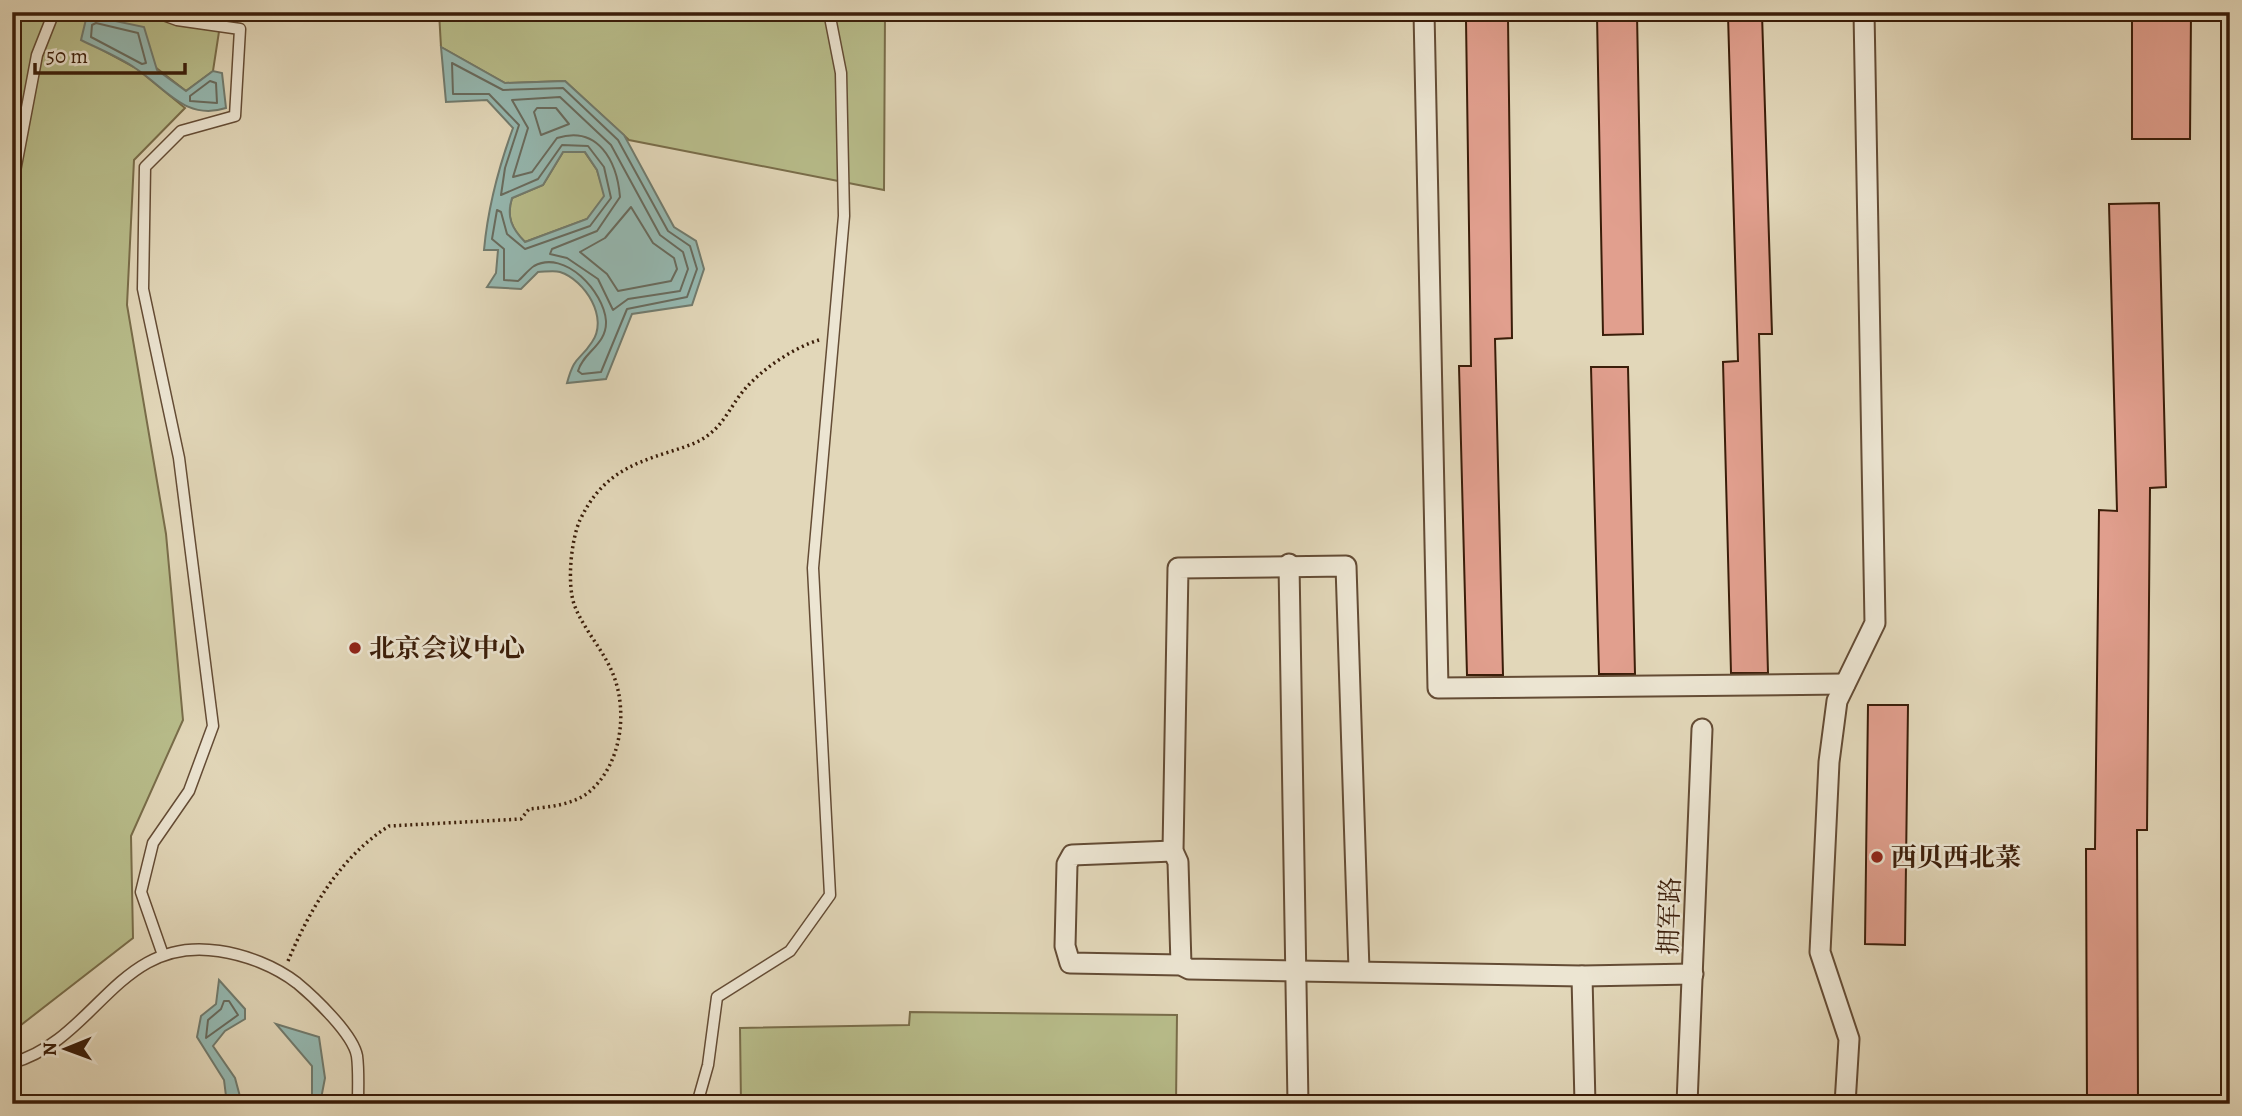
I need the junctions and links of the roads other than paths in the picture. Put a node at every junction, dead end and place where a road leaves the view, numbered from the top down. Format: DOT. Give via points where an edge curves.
graph roads {
  1 [pos="54,12"];
  2 [pos="155,12"];
  3 [pos="830,12"];
  4 [pos="1424,12"];
  5 [pos="1864,12"];
  6 [pos="12,187"];
  7 [pos="1289,564"];
  8 [pos="1845,684"];
  9 [pos="1702,729"];
  10 [pos="1173,851"];
  11 [pos="163,955"];
  12 [pos="1181,965"];
  13 [pos="1359,970"];
  14 [pos="1296,971"];
  15 [pos="1693,974"];
  16 [pos="1582,976"];
  17 [pos="12,1063"];
  18 [pos="358,1104"];
  19 [pos="697,1104"];
  20 [pos="1298,1104"];
  21 [pos="1585,1104"];
  22 [pos="1687,1104"];
  23 [pos="1845,1104"];
  1 -- 6 [label="lane" via="37,55"];
  2 -- 11 [label="lane" via="177,20 240,29 235,116 181,131 145,167 143,289 179,458 213,726 189,791 153,843 141,892"];
  3 -- 19 [label="lane" via="841,73 844,203 813,568 830,895 790,951 717,997 708,1065"];
  4 -- 8 [label="street" via="1438,688"];
  5 -- 8 [label="street" via="1875,623"];
  7 -- 10 [label="street" via="1178,568"];
  7 -- 13 [label="street" via="1346,566"];
  7 -- 14 [label="street"];
  8 -- 23 [label="street" via="1837,701 1829,762 1820,952 1849,1039"];
  9 -- 15 [label="street, 拥军路"];
  10 -- 12 [label="street" via="1178,862"];
  10 -- 12 [label="street" via="1072,855 1067,864 1065,946 1070,963"];
  11 -- 17 [label="lane" via="130,971 63,1036"];
  11 -- 18 [label="lane" via="195,947 235,954 284,973 323,1004 357,1053"];
  12 -- 14 [label="street" via="1189,969"];
  13 -- 14 [label="street"];
  13 -- 16 [label="street"];
  14 -- 20 [label="street"];
  15 -- 16 [label="street"];
  15 -- 22 [label="street, 拥军路"];
  16 -- 21 [label="street"];
}
